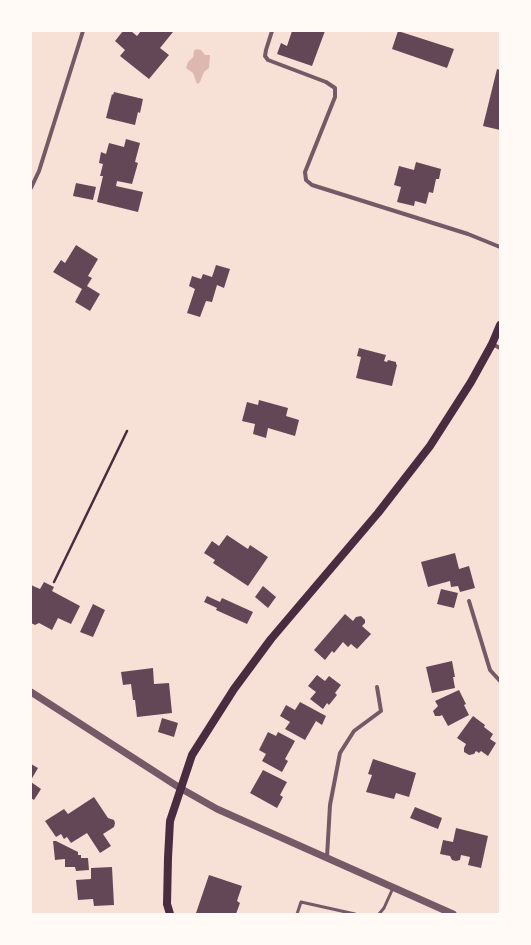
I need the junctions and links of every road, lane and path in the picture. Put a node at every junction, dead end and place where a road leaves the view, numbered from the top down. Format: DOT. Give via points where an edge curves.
graph roads {
  1 [pos="83,31"];
  2 [pos="272,31"];
  3 [pos="31,188"];
  4 [pos="500,247"];
  5 [pos="500,325"];
  6 [pos="492,344"];
  7 [pos="500,348"];
  8 [pos="127,431"];
  9 [pos="54,582"];
  10 [pos="469,601"];
  11 [pos="500,681"];
  12 [pos="377,687"];
  13 [pos="31,692"];
  14 [pos="180,788"];
  15 [pos="327,857"];
  16 [pos="393,888"];
  17 [pos="170,914"];
  18 [pos="297,914"];
  19 [pos="355,914"];
  20 [pos="379,914"];
  21 [pos="453,914"];
  1 -- 3 [label="street" via="39,171"];
  2 -- 4 [label="street" via="265,56 268,60 326,82 335,88 335,97 305,172 306,180 312,185 468,234"];
  5 -- 6 [label="main road"];
  6 -- 7 [label="street"];
  6 -- 14 [label="main road" via="430,446 378,513 271,639 234,689 192,755"];
  8 -- 9 [label="path"];
  10 -- 11 [label="street" via="490,670"];
  12 -- 15 [label="street" via="381,711 354,731 340,753 330,805"];
  13 -- 14 [label="street"];
  14 -- 15 [label="street" via="217,809"];
  14 -- 17 [label="main road" via="170,821"];
  15 -- 16 [label="street"];
  16 -- 20 [label="lane"];
  16 -- 21 [label="street"];
  18 -- 19 [label="lane" via="300,902"];
}
